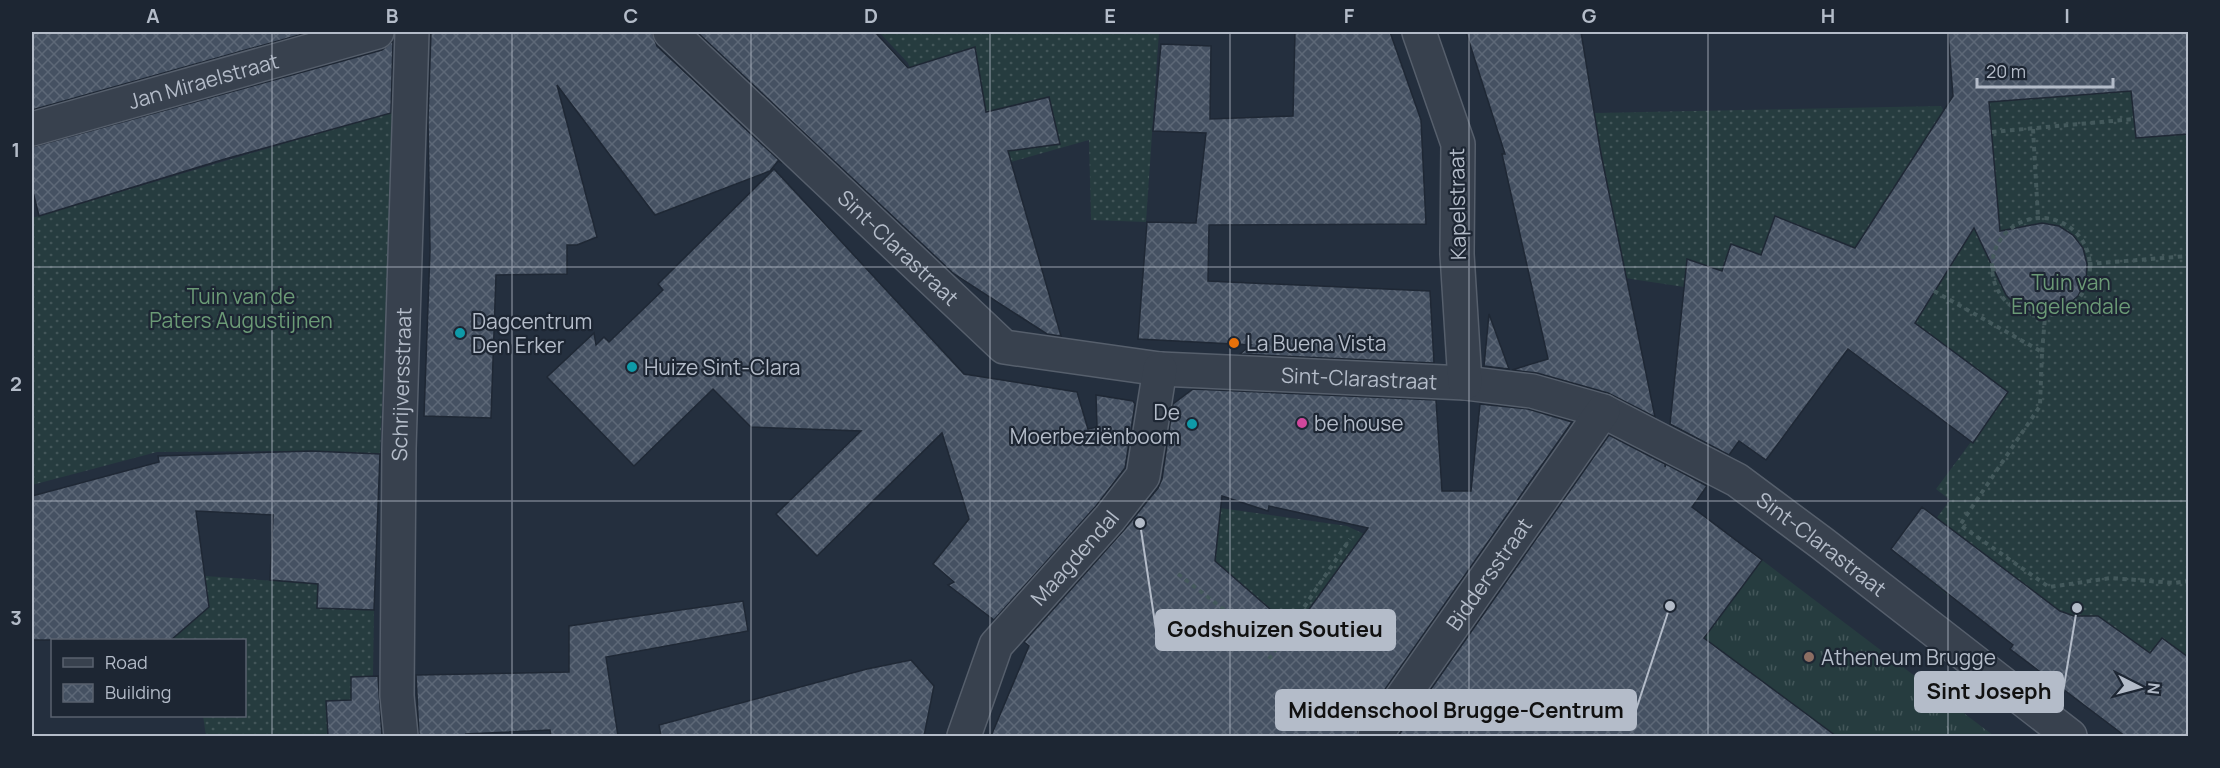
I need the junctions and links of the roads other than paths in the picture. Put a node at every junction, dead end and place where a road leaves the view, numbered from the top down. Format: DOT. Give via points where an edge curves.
graph roads {
  1 [pos="377,32"];
  2 [pos="412,32"];
  3 [pos="670,32"];
  4 [pos="1419,32"];
  5 [pos="32,129"];
  6 [pos="1160,369"];
  7 [pos="1465,382"];
  8 [pos="1603,411"];
  9 [pos="401,736"];
  10 [pos="964,736"];
  11 [pos="1376,736"];
  12 [pos="2070,736"];
  1 -- 5 [label="street, Jan Miraelstraat"];
  2 -- 9 [label="street, Schrijversstraat" via="399,449 397,696"];
  3 -- 6 [label="street, Sint-Clarastraat" via="1004,347"];
  4 -- 7 [label="street, Kapelstraat" via="1458,144 1457,254"];
  6 -- 7 [label="street, Sint-Clarastraat"];
  6 -- 10 [label="street, Maagdendal" via="1143,476 996,645"];
  7 -- 8 [label="street, Sint-Clarastraat" via="1532,390"];
  8 -- 11 [label="street, Biddersstraat"];
  8 -- 12 [label="street, Sint-Clarastraat" via="1737,480"];
}
